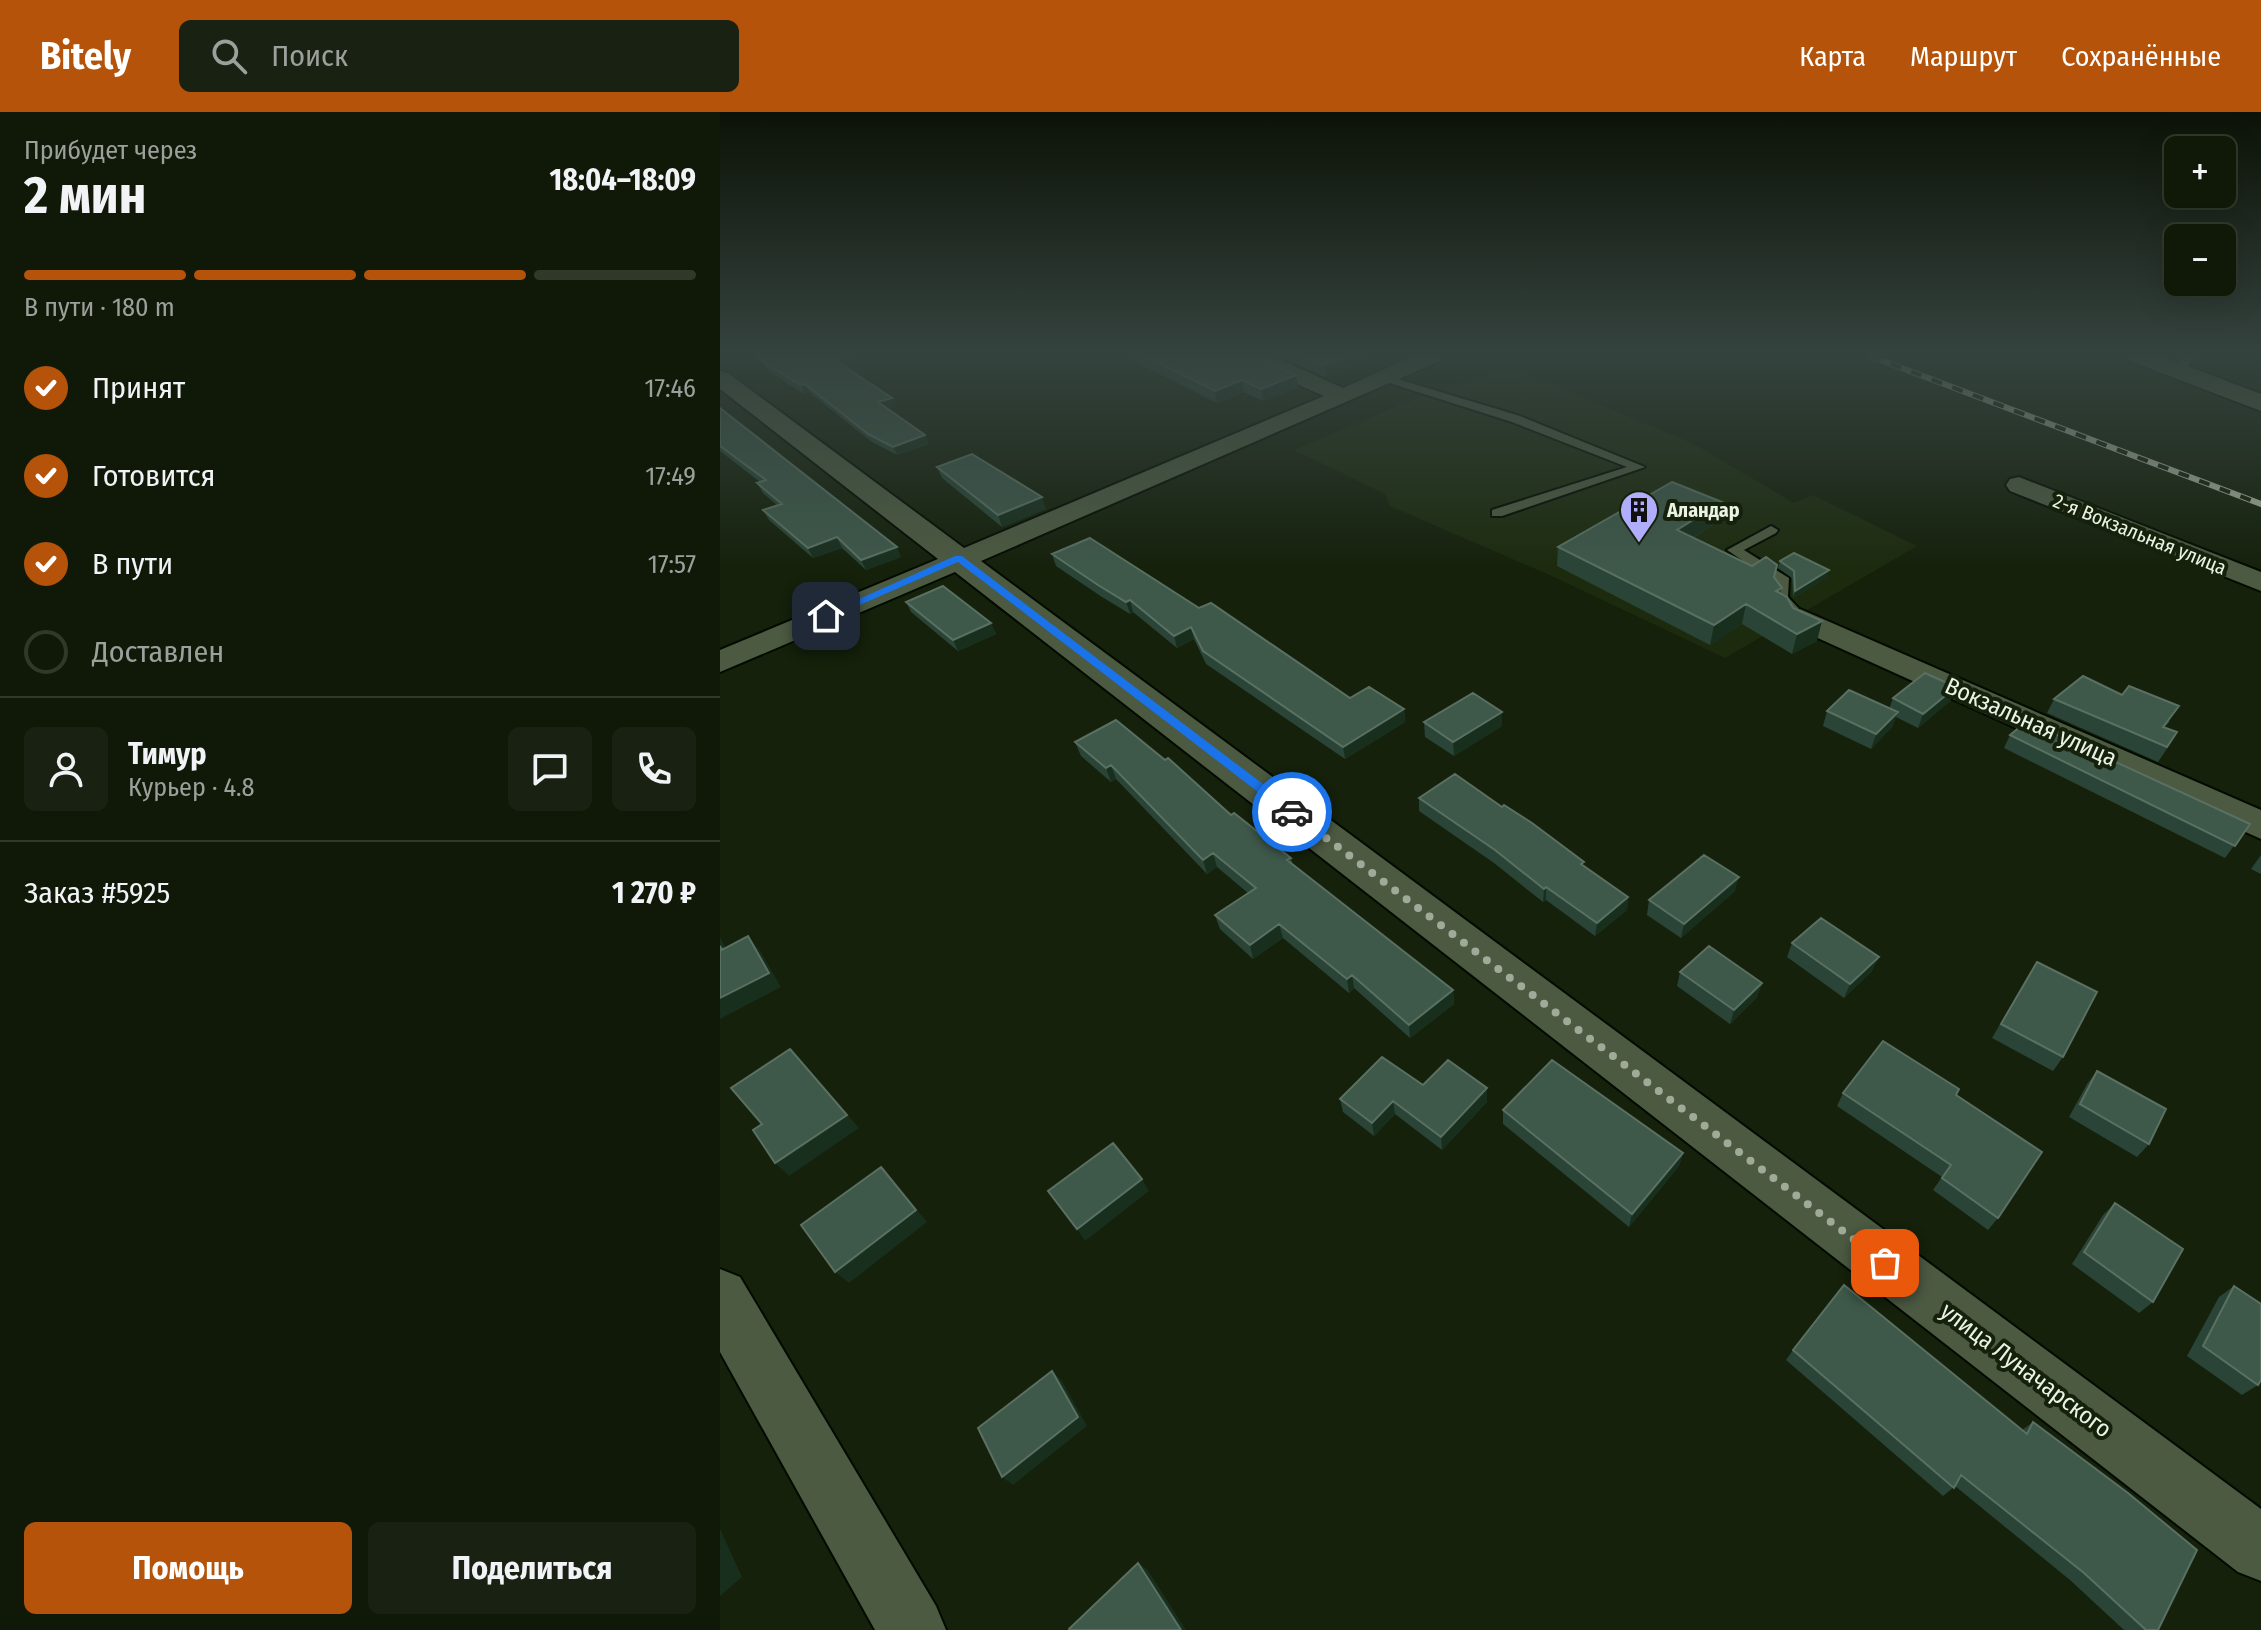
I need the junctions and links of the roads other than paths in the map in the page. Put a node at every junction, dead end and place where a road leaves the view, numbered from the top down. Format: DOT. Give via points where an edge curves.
graph roads {
  1 [pos="785,427"];
  2 [pos="1270,427"];
  3 [pos="1536,427"];
  4 [pos="2019,485"];
  5 [pos="1497,513"];
  6 [pos="1771,530"];
  7 [pos="958,558"];
  8 [pos="2261,582"];
  9 [pos="1800,618"];
  10 [pos="720,662"];
  11 [pos="2261,826"];
  12 [pos="720,1297"];
  13 [pos="2261,1549"];
  14 [pos="912,1630"];
  1 -- 7 [label="street, улица Луначарского"];
  2 -- 7 [label="street"];
  3 -- 5 [label="lane" via="1639,467"];
  4 -- 8 [label="street, 2-я Вокзальная улица"];
  6 -- 9 [label="lane" via="1734,550 1784,581 1780,598"];
  7 -- 10 [label="street"];
  7 -- 13 [label="street, улица Луначарского"];
  9 -- 11 [label="street, Вокзальная улица"];
  12 -- 14 [label="street"];
}
